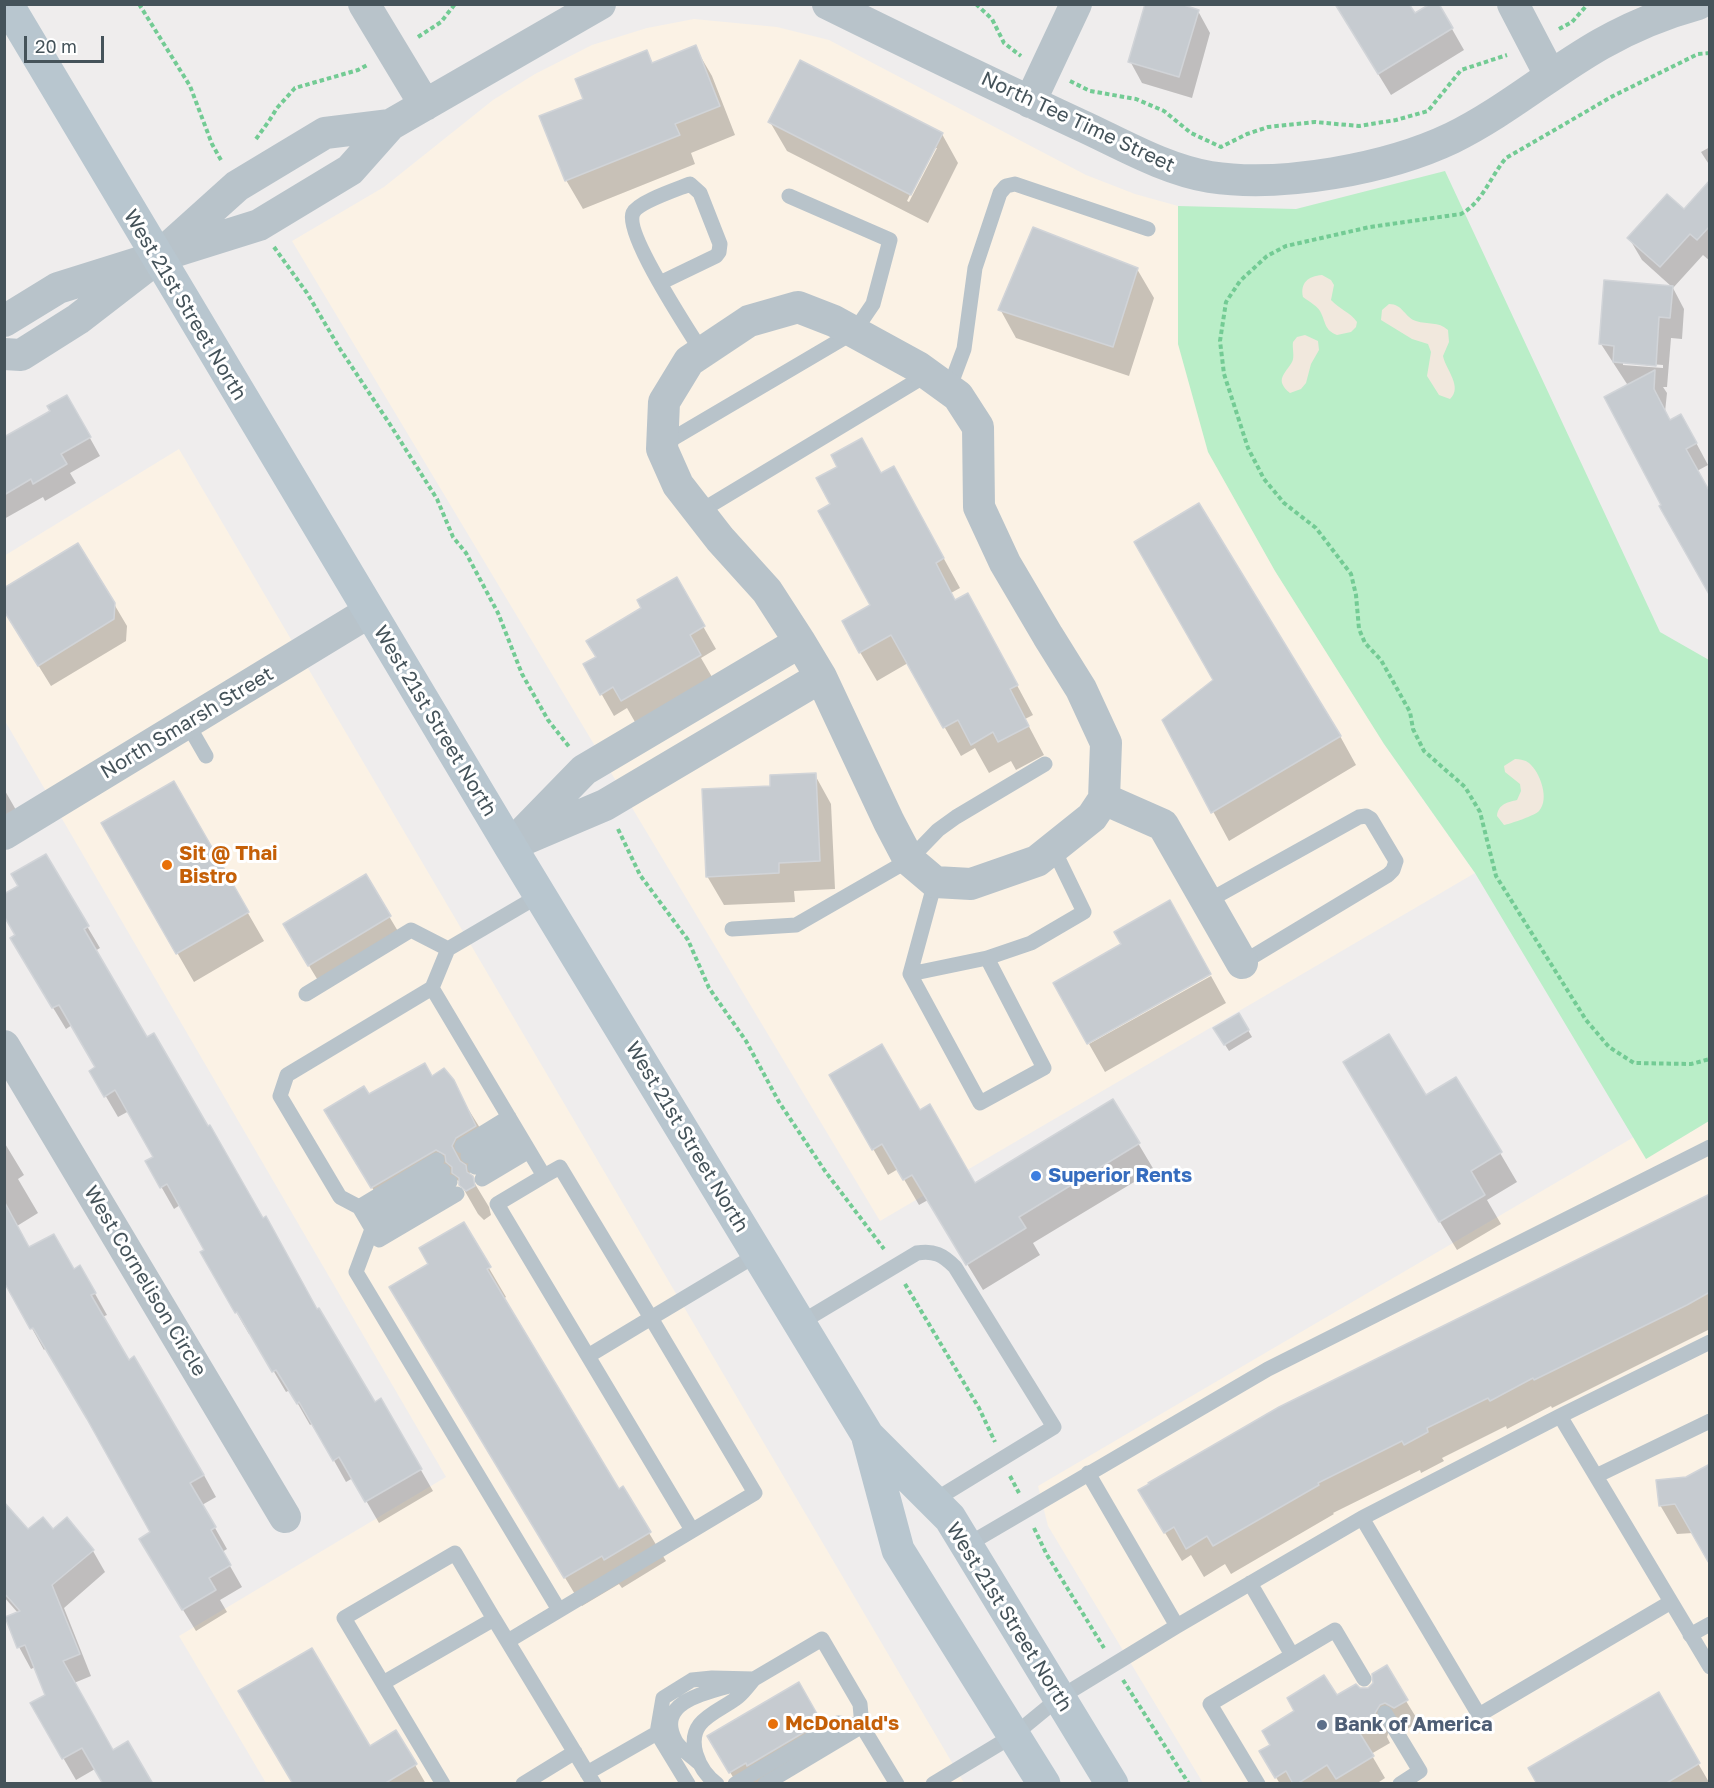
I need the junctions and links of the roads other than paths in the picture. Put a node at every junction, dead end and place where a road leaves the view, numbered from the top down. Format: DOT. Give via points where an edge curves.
graph roads {
  1 [pos="7,4"];
  2 [pos="364,4"];
  3 [pos="600,4"];
  4 [pos="828,4"];
  5 [pos="1076,4"];
  6 [pos="1513,4"];
  7 [pos="1698,4"];
  8 [pos="1551,75"];
  9 [pos="1030,102"];
  10 [pos="424,105"];
  11 [pos="390,126"];
  12 [pos="789,196"];
  13 [pos="1148,229"];
  14 [pos="157,258"];
  15 [pos="660,283"];
  16 [pos="4,321"];
  17 [pos="854,332"];
  18 [pos="702,352"];
  19 [pos="4,354"];
  20 [pos="938,381"];
  21 [pos="662,445"];
  22 [pos="699,513"];
  23 [pos="369,612"];
  24 [pos="800,642"];
  25 [pos="820,677"];
  26 [pos="187,723"];
  27 [pos="206,756"];
  28 [pos="1045,764"];
  29 [pos="1104,799"];
  30 [pos="4,834"];
  31 [pos="510,846"];
  32 [pos="1053,848"];
  33 [pos="909,860"];
  34 [pos="935,882"];
  35 [pos="540,895"];
  36 [pos="1206,902"];
  37 [pos="732,929"];
  38 [pos="448,949"];
  39 [pos="987,958"];
  40 [pos="1242,963"];
  41 [pos="910,974"];
  42 [pos="432,988"];
  43 [pos="306,994"];
  44 [pos="4,1046"];
  45 [pos="519,1134"];
  46 [pos="1710,1147"];
  47 [pos="544,1176"];
  48 [pos="365,1218"];
  49 [pos="758,1254"];
  50 [pos="651,1318"];
  51 [pos="800,1323"];
  52 [pos="1710,1342"];
  53 [pos="588,1356"];
  54 [pos="1560,1416"];
  55 [pos="1710,1421"];
  56 [pos="868,1436"];
  57 [pos="1088,1473"];
  58 [pos="1596,1476"];
  59 [pos="933,1501"];
  60 [pos="285,1517"];
  61 [pos="1362,1518"];
  62 [pos="692,1530"];
  63 [pos="967,1545"];
  64 [pos="1250,1583"];
  65 [pos="1671,1602"];
  66 [pos="559,1610"];
  67 [pos="494,1618"];
  68 [pos="1710,1624"];
  69 [pos="1177,1626"];
  70 [pos="1690,1635"];
  71 [pos="508,1641"];
  72 [pos="1292,1655"];
  73 [pos="1710,1667"];
  74 [pos="754,1679"];
  75 [pos="1364,1679"];
  76 [pos="383,1683"];
  77 [pos="1059,1698"];
  78 [pos="1385,1713"];
  79 [pos="862,1726"];
  80 [pos="657,1733"];
  81 [pos="1014,1736"];
  82 [pos="575,1752"];
  83 [pos="699,1763"];
  84 [pos="591,1778"];
  85 [pos="443,1784"];
  86 [pos="523,1784"];
  87 [pos="688,1784"];
  88 [pos="717,1784"];
  89 [pos="735,1784"];
  90 [pos="765,1784"];
  91 [pos="897,1784"];
  92 [pos="933,1784"];
  93 [pos="1044,1784"];
  94 [pos="1112,1784"];
  95 [pos="1258,1784"];
  96 [pos="1400,1784"];
  1 -- 14 [label="main road, West 21st Street North"];
  2 -- 10 [label="street"];
  3 -- 10 [label="street"];
  4 -- 9 [label="street, North Tee Time Street"];
  5 -- 9 [label="street"];
  6 -- 8 [label="street"];
  7 -- 8 [label="street, North Tee Time Street" via="1671,11 1602,43"];
  8 -- 9 [label="street, North Tee Time Street" via="1494,115 1440,143 1336,173 1287,179 1232,179 1175,169"];
  10 -- 11 [label="street"];
  11 -- 14 [label="street" via="350,170 259,225"];
  11 -- 14 [label="street" via="325,133 237,186"];
  12 -- 17 [label="lane" via="890,240 873,304"];
  13 -- 20 [label="lane" via="1015,184 1006,186 1000,193 975,268 964,349"];
  14 -- 16 [label="street" via="58,288"];
  14 -- 19 [label="street" via="78,319 21,355"];
  14 -- 23 [label="main road, West 21st Street North"];
  15 -- 15 [label="lane" via="631,225 633,213 639,206 690,184 700,193 720,244 719,252"];
  15 -- 18 [label="lane"];
  17 -- 18 [label="street" via="798,307 749,321"];
  17 -- 20 [label="street"];
  17 -- 21 [label="lane"];
  18 -- 21 [label="street" via="689,361 664,402"];
  20 -- 22 [label="lane"];
  20 -- 29 [label="street" via="958,396 978,427 978,507 1005,563 1081,689 1106,743"];
  21 -- 22 [label="street" via="678,485"];
  22 -- 24 [label="street" via="767,591"];
  23 -- 26 [label="street, North Smarsh Street"];
  23 -- 31 [label="main road, West 21st Street North"];
  24 -- 25 [label="street"];
  24 -- 31 [label="street" via="584,770"];
  25 -- 31 [label="street" via="605,805"];
  25 -- 33 [label="street"];
  26 -- 27 [label="lane"];
  26 -- 30 [label="street, North Smarsh Street"];
  28 -- 33 [label="lane" via="956,817"];
  29 -- 32 [label="street" via="1092,817"];
  29 -- 36 [label="street" via="1162,825"];
  31 -- 35 [label="main road, West 21st Street North"];
  32 -- 34 [label="street" via="1037,861 971,884"];
  32 -- 39 [label="lane" via="1084,912 1031,943"];
  33 -- 34 [label="street"];
  33 -- 37 [label="lane" via="796,925"];
  34 -- 41 [label="lane"];
  35 -- 38 [label="lane"];
  35 -- 49 [label="main road, West 21st Street North"];
  36 -- 40 [label="street"];
  36 -- 40 [label="lane" via="1359,817 1371,819 1396,861 1388,875"];
  38 -- 42 [label="lane"];
  38 -- 43 [label="lane" via="411,930"];
  39 -- 41 [label="lane"];
  39 -- 41 [label="lane" via="1044,1068 980,1103"];
  42 -- 45 [label="lane"];
  42 -- 48 [label="lane" via="287,1075 280,1096 340,1197"];
  44 -- 60 [label="street, West Cornelison Circle"];
  45 -- 45 [label="lane" via="472,1162"];
  45 -- 47 [label="lane"];
  46 -- 57 [label="lane" via="1268,1369"];
  47 -- 50 [label="lane" via="560,1167"];
  47 -- 53 [label="lane" via="497,1204"];
  48 -- 48 [label="lane" via="447,1177 379,1240"];
  48 -- 66 [label="lane" via="356,1272"];
  49 -- 50 [label="lane"];
  49 -- 51 [label="main road, West 21st Street North"];
  50 -- 53 [label="lane"];
  50 -- 62 [label="lane" via="755,1492"];
  51 -- 56 [label="main road, West 21st Street North"];
  51 -- 59 [label="lane" via="917,1253 930,1251 944,1256 955,1267 1054,1427"];
  52 -- 54 [label="lane"];
  53 -- 62 [label="lane"];
  54 -- 58 [label="lane"];
  54 -- 61 [label="lane"];
  55 -- 58 [label="lane"];
  56 -- 59 [label="main road, West 21st Street North"];
  56 -- 81 [label="main road, West 21st Street North" via="898,1550"];
  57 -- 63 [label="lane"];
  57 -- 69 [label="lane"];
  58 -- 65 [label="lane"];
  59 -- 63 [label="main road, West 21st Street North" via="950,1518"];
  61 -- 64 [label="lane"];
  61 -- 65 [label="lane" via="1479,1715"];
  62 -- 66 [label="lane"];
  63 -- 77 [label="main road, West 21st Street North"];
  64 -- 69 [label="lane"];
  64 -- 72 [label="lane"];
  65 -- 70 [label="lane"];
  66 -- 71 [label="lane"];
  67 -- 71 [label="lane"];
  67 -- 76 [label="lane"];
  67 -- 76 [label="lane" via="455,1553 344,1618"];
  68 -- 70 [label="lane"];
  69 -- 77 [label="lane"];
  70 -- 73 [label="lane"];
  71 -- 82 [label="lane"];
  72 -- 75 [label="lane" via="1335,1630"];
  72 -- 95 [label="lane" via="1210,1704"];
  74 -- 79 [label="lane" via="822,1639 860,1704"];
  74 -- 80 [label="lane" via="692,1680 663,1698"];
  74 -- 83 [label="lane" via="739,1696 709,1714 696,1730 693,1744"];
  74 -- 83 [label="lane" via="690,1698 674,1712 671,1725 675,1742"];
  76 -- 85 [label="lane"];
  77 -- 81 [label="lane"];
  77 -- 94 [label="main road, West 21st Street North"];
  78 -- 96 [label="lane" via="1420,1772"];
  79 -- 89 [label="lane" via="838,1723"];
  79 -- 90 [label="lane"];
  79 -- 91 [label="lane"];
  80 -- 84 [label="lane"];
  80 -- 87 [label="lane"];
  81 -- 92 [label="lane"];
  81 -- 93 [label="main road, West 21st Street North"];
  82 -- 84 [label="lane"];
  82 -- 86 [label="lane"];
  83 -- 88 [label="lane"];
}
